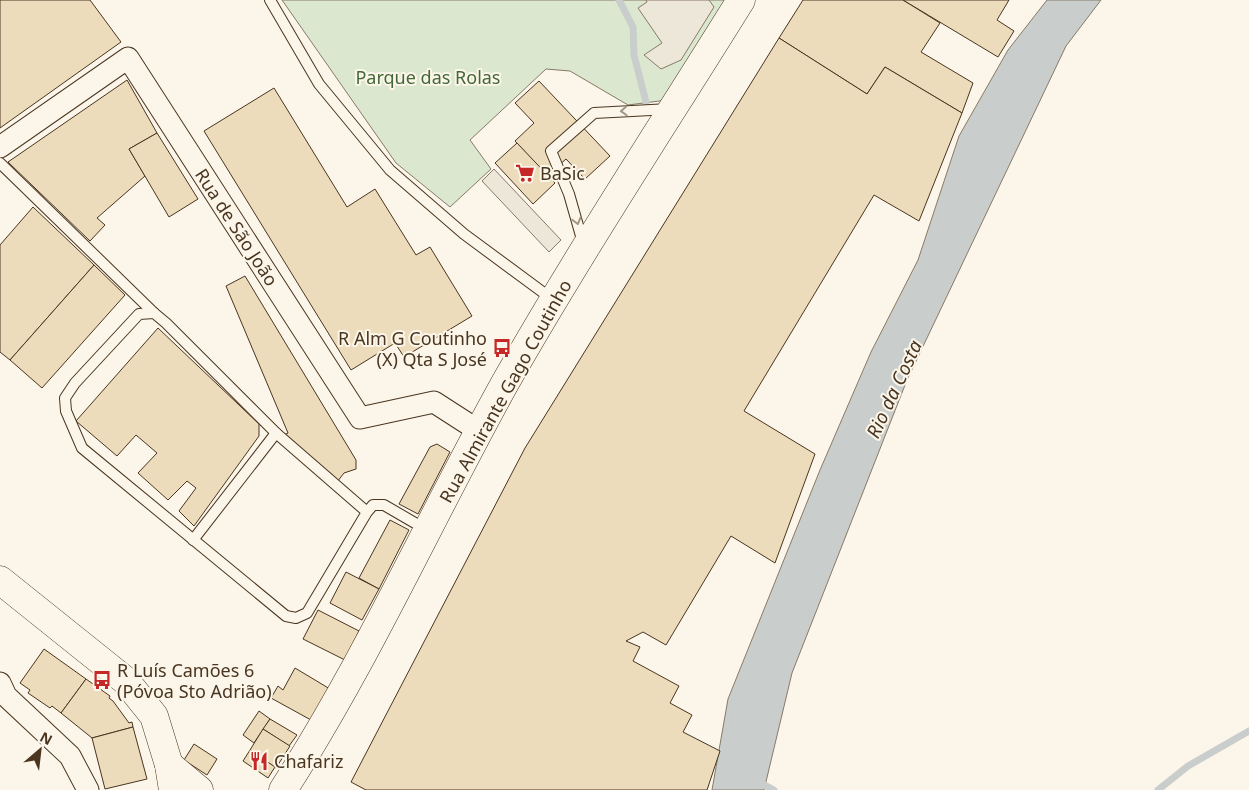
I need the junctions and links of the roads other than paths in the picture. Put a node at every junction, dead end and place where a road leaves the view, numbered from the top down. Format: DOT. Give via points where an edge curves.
graph roads {
  1 [pos="270,0"];
  2 [pos="741,0"];
  3 [pos="673,109"];
  4 [pos="0,147"];
  5 [pos="0,163"];
  6 [pos="585,251"];
  7 [pos="554,301"];
  8 [pos="154,313"];
  9 [pos="479,431"];
  10 [pos="276,433"];
  11 [pos="367,512"];
  12 [pos="427,530"];
  13 [pos="193,540"];
  14 [pos="0,580"];
  15 [pos="0,683"];
  16 [pos="171,778"];
  17 [pos="88,790"];
  18 [pos="199,790"];
  19 [pos="283,790"];
  1 -- 7 [label="lane" via="319,84 390,170 464,234"];
  2 -- 3 [label="main road, Rua Almirante Gago Coutinho"];
  3 -- 6 [label="main road, Rua Almirante Gago Coutinho"];
  3 -- 6 [label="lane, one-way" via="594,113 551,151 569,194"];
  4 -- 9 [label="street, Rua de São João" via="128,58 360,418 434,402"];
  5 -- 8 [label="lane"];
  6 -- 7 [label="main road, Rua Almirante Gago Coutinho"];
  7 -- 9 [label="main road, Rua Almirante Gago Coutinho"];
  8 -- 10 [label="lane"];
  8 -- 13 [label="lane" via="139,314 75,383 65,398 66,411 82,448"];
  9 -- 12 [label="main road, Rua Almirante Gago Coutinho"];
  10 -- 11 [label="lane"];
  10 -- 13 [label="lane"];
  11 -- 12 [label="lane" via="373,505 384,505"];
  11 -- 13 [label="lane" via="307,613 296,618 286,616"];
  12 -- 19 [label="main road, Rua Almirante Gago Coutinho" via="337,702"];
  14 -- 16 [label="main road" via="126,681 154,716"];
  15 -- 17 [label="street" via="6,696 70,756"];
  16 -- 18 [label="main road"];
}
